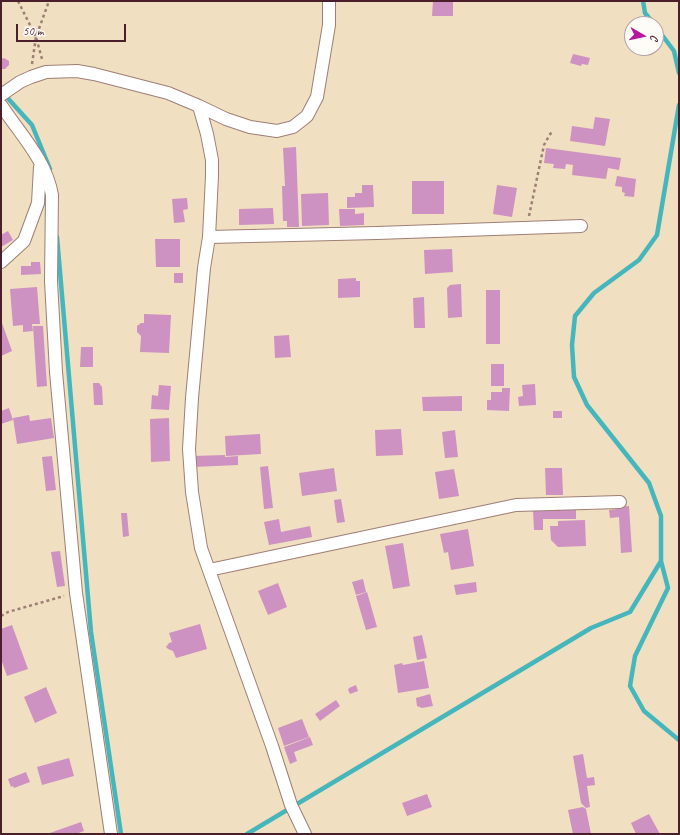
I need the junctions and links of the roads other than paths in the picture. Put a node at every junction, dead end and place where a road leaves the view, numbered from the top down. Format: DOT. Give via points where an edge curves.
graph roads {
  1 [pos="329,1"];
  2 [pos="1,95"];
  3 [pos="1,105"];
  4 [pos="199,106"];
  5 [pos="40,162"];
  6 [pos="581,226"];
  7 [pos="209,237"];
  8 [pos="1,262"];
  9 [pos="620,502"];
  10 [pos="209,570"];
  11 [pos="305,833"];
  12 [pos="111,834"];
  1 -- 4 [label="street" via="329,25 317,96 307,116 293,127 277,131 250,127"];
  2 -- 4 [label="street" via="25,79 46,72 77,71 168,94"];
  3 -- 5 [label="street"];
  4 -- 7 [label="street" via="212,160"];
  5 -- 8 [label="street" via="38,203 24,241"];
  5 -- 12 [label="street" via="52,195 51,281 56,372 76,593"];
  6 -- 7 [label="street"];
  7 -- 10 [label="street" via="194,367 190,449 192,492 200,548"];
  9 -- 10 [label="street" via="516,505"];
  10 -- 11 [label="street" via="291,805"];
}
